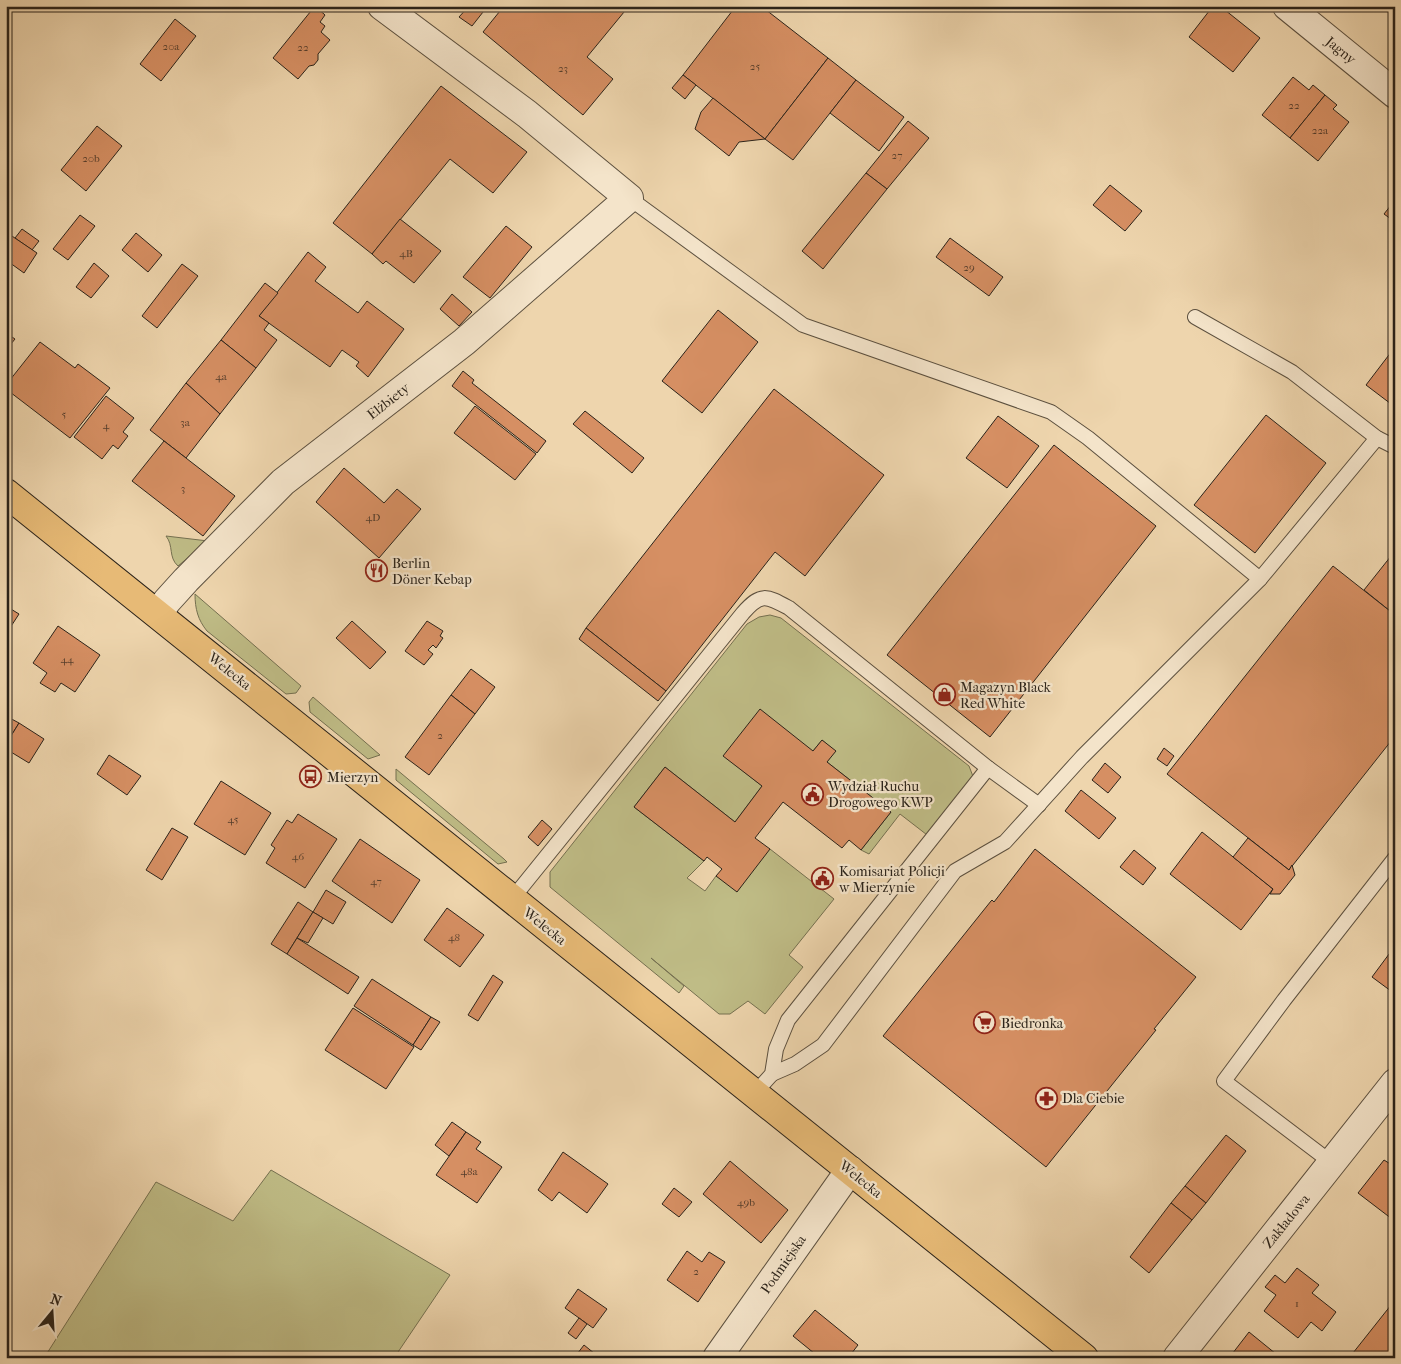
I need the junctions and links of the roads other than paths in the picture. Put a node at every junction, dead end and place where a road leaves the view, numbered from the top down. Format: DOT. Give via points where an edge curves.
graph roads {
  1 [pos="382,6"];
  2 [pos="1287,6"];
  3 [pos="1395,94"];
  4 [pos="628,198"];
  5 [pos="1195,317"];
  6 [pos="1377,438"];
  7 [pos="1395,447"];
  8 [pos="6,493"];
  9 [pos="1260,580"];
  10 [pos="158,614"];
  11 [pos="988,768"];
  12 [pos="1039,805"];
  13 [pos="1395,858"];
  14 [pos="512,899"];
  15 [pos="772,1074"];
  16 [pos="1395,1083"];
  17 [pos="754,1094"];
  18 [pos="1332,1163"];
  19 [pos="850,1170"];
  20 [pos="717,1358"];
  21 [pos="1084,1358"];
  22 [pos="1177,1358"];
  1 -- 4 [label="street" via="527,114"];
  2 -- 3 [label="street, Jagny"];
  4 -- 9 [label="lane" via="803,325 1051,412 1088,438"];
  4 -- 10 [label="street, Elżbiety" via="464,342 282,482 186,580"];
  5 -- 6 [label="lane" via="1292,372"];
  6 -- 7 [label="lane"];
  6 -- 9 [label="lane"];
  8 -- 10 [label="main road, Welecka"];
  9 -- 12 [label="lane" via="1082,757"];
  10 -- 14 [label="main road, Welecka"];
  11 -- 12 [label="lane"];
  11 -- 14 [label="lane" via="789,608 772,598 763,598 753,601"];
  11 -- 15 [label="lane" via="788,1020 776,1049"];
  12 -- 15 [label="lane" via="1005,842 955,871 823,1045 795,1064"];
  13 -- 18 [label="lane" via="1224,1081"];
  14 -- 17 [label="main road, Welecka"];
  15 -- 17 [label="lane"];
  16 -- 18 [label="street, Zakładowa"];
  17 -- 19 [label="main road, Welecka"];
  18 -- 22 [label="street, Zakładowa"];
  19 -- 20 [label="street, Podmiejska"];
  19 -- 21 [label="main road, Welecka"];
}
